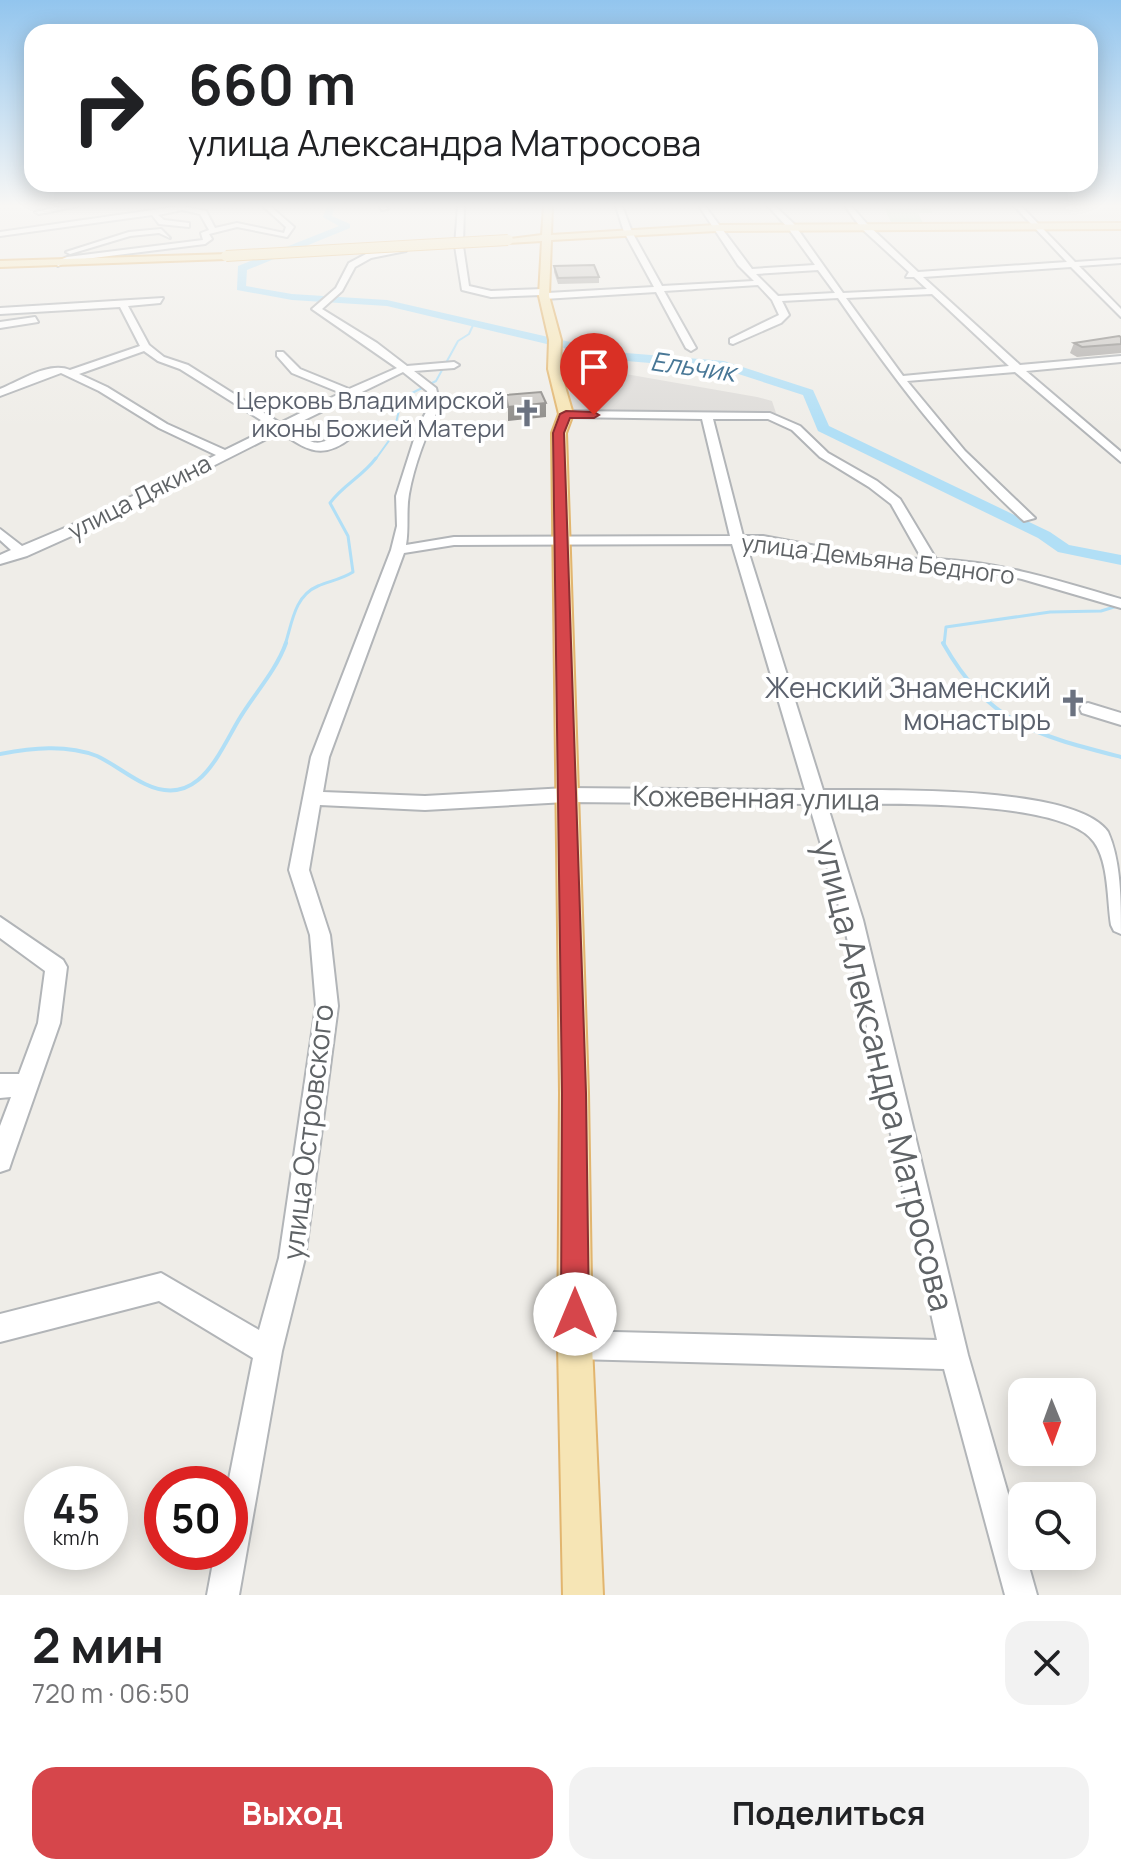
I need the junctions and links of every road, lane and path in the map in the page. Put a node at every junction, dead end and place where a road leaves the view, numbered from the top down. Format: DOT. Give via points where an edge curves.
graph roads {
  1 [pos="344,280"];
  2 [pos="464,280"];
  3 [pos="544,280"];
  4 [pos="653,280"];
  5 [pos="756,280"];
  6 [pos="830,280"];
  7 [pos="921,280"];
  8 [pos="1089,280"];
  9 [pos="758,283"];
  10 [pos="658,289"];
  11 [pos="935,291"];
  12 [pos="544,294"];
  13 [pos="840,296"];
  14 [pos="776,299"];
  15 [pos="160,300"];
  16 [pos="123,304"];
  17 [pos="99,306"];
  18 [pos="0,311"];
  19 [pos="1121,314"];
  20 [pos="0,325"];
  21 [pos="733,341"];
  22 [pos="145,347"];
  23 [pos="691,348"];
  24 [pos="280,354"];
  25 [pos="1121,359"];
  26 [pos="454,365"];
  27 [pos="402,369"];
  28 [pos="1018,369"];
  29 [pos="72,373"];
  30 [pos="900,379"];
  31 [pos="348,392"];
  32 [pos="0,393"];
  33 [pos="566,414"];
  34 [pos="707,417"];
  35 [pos="281,426"];
  36 [pos="346,437"];
  37 [pos="224,454"];
  38 [pos="1121,458"];
  39 [pos="1029,518"];
  40 [pos="0,533"];
  41 [pos="738,541"];
  42 [pos="562,542"];
  43 [pos="398,550"];
  44 [pos="22,553"];
  45 [pos="0,560"];
  46 [pos="931,562"];
  47 [pos="1118,603"];
  48 [pos="1088,709"];
  49 [pos="1121,719"];
  50 [pos="566,795"];
  51 [pos="313,798"];
  52 [pos="814,799"];
  53 [pos="1121,925"];
  54 [pos="0,926"];
  55 [pos="27,1085"];
  56 [pos="0,1086"];
  57 [pos="0,1160"];
  58 [pos="0,1328"];
  59 [pos="575,1345"];
  60 [pos="268,1351"];
  61 [pos="954,1355"];
  62 [pos="223,1595"];
  63 [pos="583,1595"];
  64 [pos="1021,1595"];
  1 -- 27 [label="street, улица Островского" via="316,309"];
  2 -- 12 [label="street" via="465,288 491,294"];
  3 -- 12 [label="main road"];
  4 -- 10 [label="street"];
  5 -- 9 [label="street"];
  6 -- 13 [label="street"];
  7 -- 11 [label="street"];
  8 -- 19 [label="street"];
  9 -- 10 [label="street"];
  9 -- 14 [label="street"];
  10 -- 12 [label="street"];
  10 -- 23 [label="street"];
  11 -- 13 [label="street"];
  11 -- 28 [label="street"];
  12 -- 33 [label="main road"];
  13 -- 14 [label="street"];
  13 -- 30 [label="street"];
  14 -- 21 [label="street" via="784,315 778,321"];
  15 -- 16 [label="street"];
  16 -- 17 [label="street"];
  16 -- 22 [label="street"];
  17 -- 18 [label="street"];
  17 -- 20 [label="street"];
  22 -- 29 [label="street"];
  22 -- 35 [label="street"];
  24 -- 31 [label="street" via="296,371"];
  25 -- 28 [label="street"];
  26 -- 27 [label="street, улица Дякина"];
  27 -- 31 [label="street, улица Дякина"];
  27 -- 43 [label="street, улица Островского" via="432,390 435,405 402,496"];
  28 -- 30 [label="street"];
  28 -- 38 [label="street"];
  29 -- 32 [label="street" via="51,371"];
  29 -- 37 [label="street"];
  30 -- 39 [label="street" via="980,476"];
  31 -- 35 [label="street, улица Дякина"];
  33 -- 34 [label="street"];
  33 -- 42 [label="main road" via="559,433"];
  34 -- 41 [label="street, улица Александра Матросова"];
  34 -- 46 [label="street" via="770,416 796,428 824,455 896,502"];
  35 -- 36 [label="street" via="317,449"];
  35 -- 37 [label="street, улица Дякина"];
  37 -- 44 [label="street, улица Дякина"];
  40 -- 44 [label="street"];
  41 -- 42 [label="street, улица Демьяна Бедного"];
  41 -- 46 [label="street, улица Демьяна Бедного" via="777,542 875,561"];
  41 -- 52 [label="street, улица Александра Матросова"];
  42 -- 43 [label="street, улица Демьяна Бедного" via="454,541"];
  42 -- 50 [label="main road"];
  43 -- 51 [label="street, улица Островского" via="320,757"];
  44 -- 45 [label="street, улица Дякина"];
  46 -- 47 [label="street, улица Демьяна Бедного" via="1024,575"];
  48 -- 49 [label="street"];
  50 -- 51 [label="street, Кожевенная улица" via="425,803"];
  50 -- 52 [label="street, Кожевенная улица"];
  50 -- 59 [label="main road"];
  51 -- 60 [label="street, улица Островского" via="299,870 320,935 327,1006 292,1258"];
  52 -- 53 [label="street, Кожевенная улица" via="956,799 1072,819 1097,831 1106,845"];
  52 -- 61 [label="street, улица Александра Матросова" via="853,920"];
  54 -- 55 [label="street" via="56,967 49,1023"];
  55 -- 56 [label="street"];
  55 -- 57 [label="street"];
  58 -- 60 [label="street" via="161,1287"];
  59 -- 61 [label="street"];
  59 -- 63 [label="main road"];
  60 -- 62 [label="street, улица Островского"];
  61 -- 64 [label="street, улица Александра Матросова"];
}
